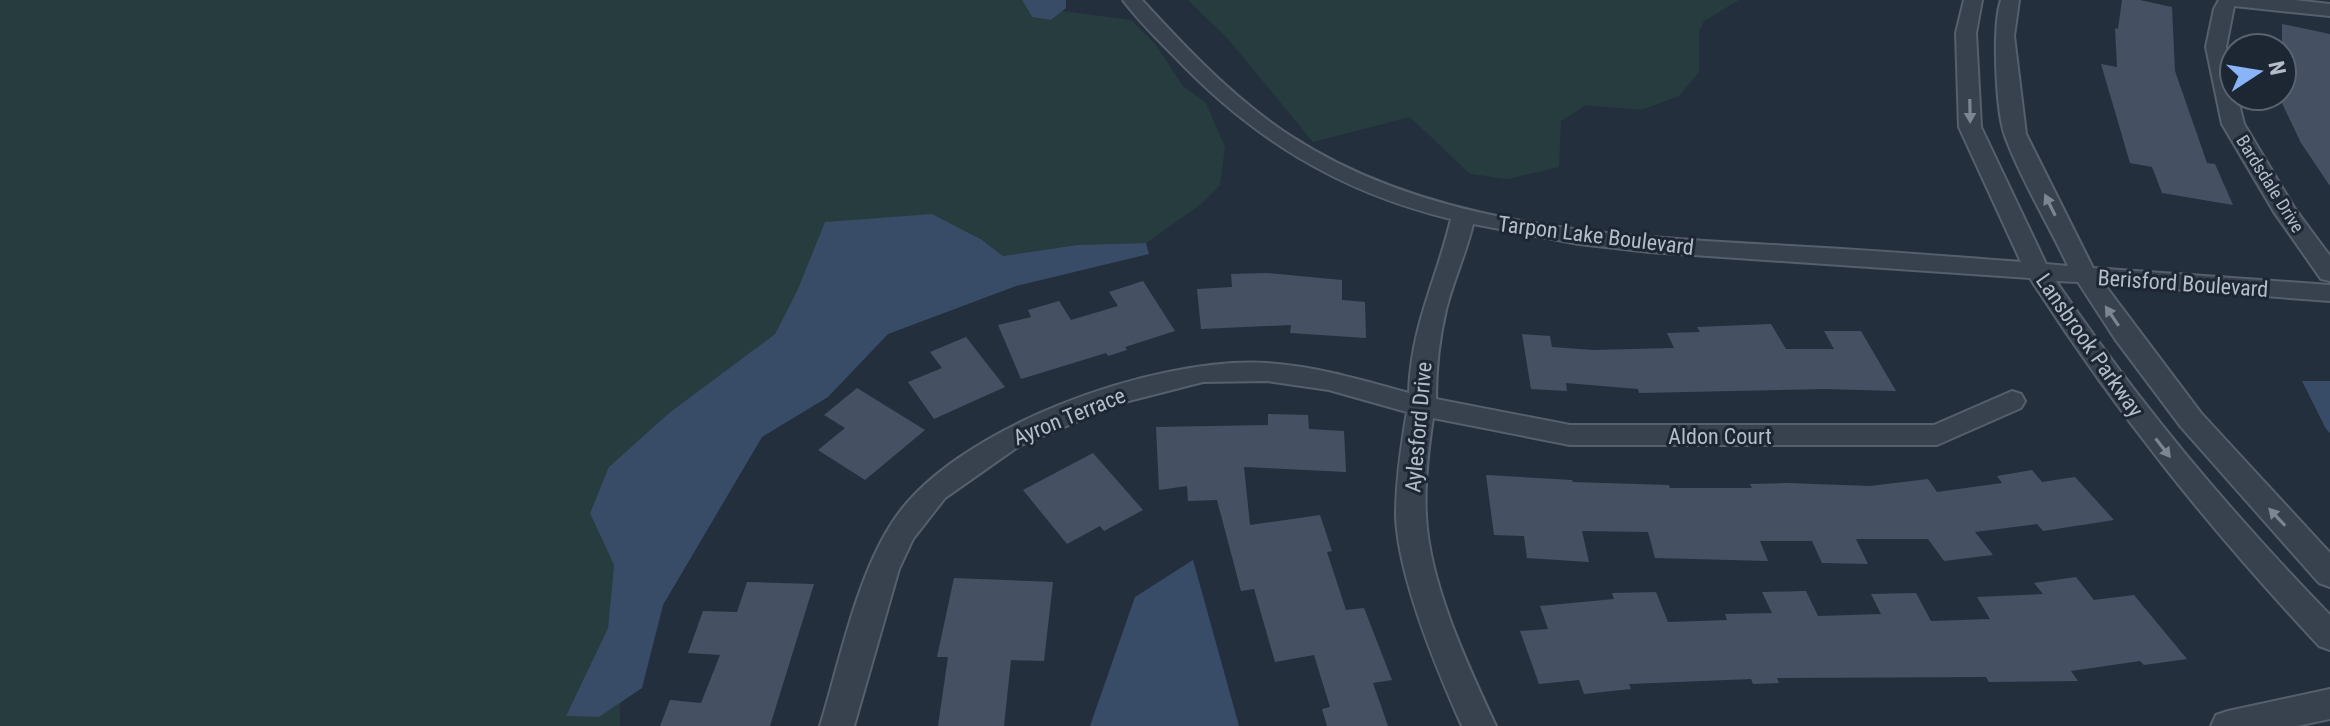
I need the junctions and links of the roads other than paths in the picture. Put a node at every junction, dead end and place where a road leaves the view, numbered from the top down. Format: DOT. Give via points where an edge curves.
graph roads {
  1 [pos="1132,0"];
  2 [pos="1973,0"];
  3 [pos="2010,0"];
  4 [pos="2330,10"];
  5 [pos="1463,217"];
  6 [pos="2037,271"];
  7 [pos="2330,273"];
  8 [pos="2085,275"];
  9 [pos="2330,293"];
  10 [pos="2012,401"];
  11 [pos="1422,406"];
  12 [pos="2330,574"];
  13 [pos="2330,636"];
  14 [pos="2330,704"];
  15 [pos="837,726"];
  16 [pos="1479,726"];
  17 [pos="2228,726"];
  1 -- 5 [label="street, Tarpon Lake Boulevard" via="1217,91 1278,139 1385,192"];
  2 -- 6 [label="street, Lansbrook Parkway, one-way" via="1966,33 1970,127"];
  8 -- 3 [label="street, Lansbrook Parkway, one-way" via="2015,134 2004,36"];
  4 -- 7 [label="street, Bardsdale Drive" via="2228,1 2216,47 2233,124 2285,212"];
  5 -- 6 [label="street, Tarpon Lake Boulevard" via="1582,238"];
  5 -- 11 [label="street, Aylesford Drive" via="1434,307 1423,363"];
  6 -- 8 [label="street, Berisford Boulevard"];
  6 -- 13 [label="street, Lansbrook Parkway, one-way" via="2167,454"];
  8 -- 9 [label="street, Berisford Boulevard"];
  12 -- 8 [label="street, Lansbrook Parkway, one-way" via="2191,420"];
  10 -- 11 [label="street, Aldon Court" via="1937,435 1752,437 1570,435"];
  11 -- 15 [label="street, Ayron Terrace" via="1329,381 1267,372 1203,373 1114,395 1009,439 935,490 901,532 884,569"];
  11 -- 16 [label="street, Aylesford Drive" via="1412,462 1411,519 1423,578 1452,668"];
  14 -- 17 [label="street"];
}
